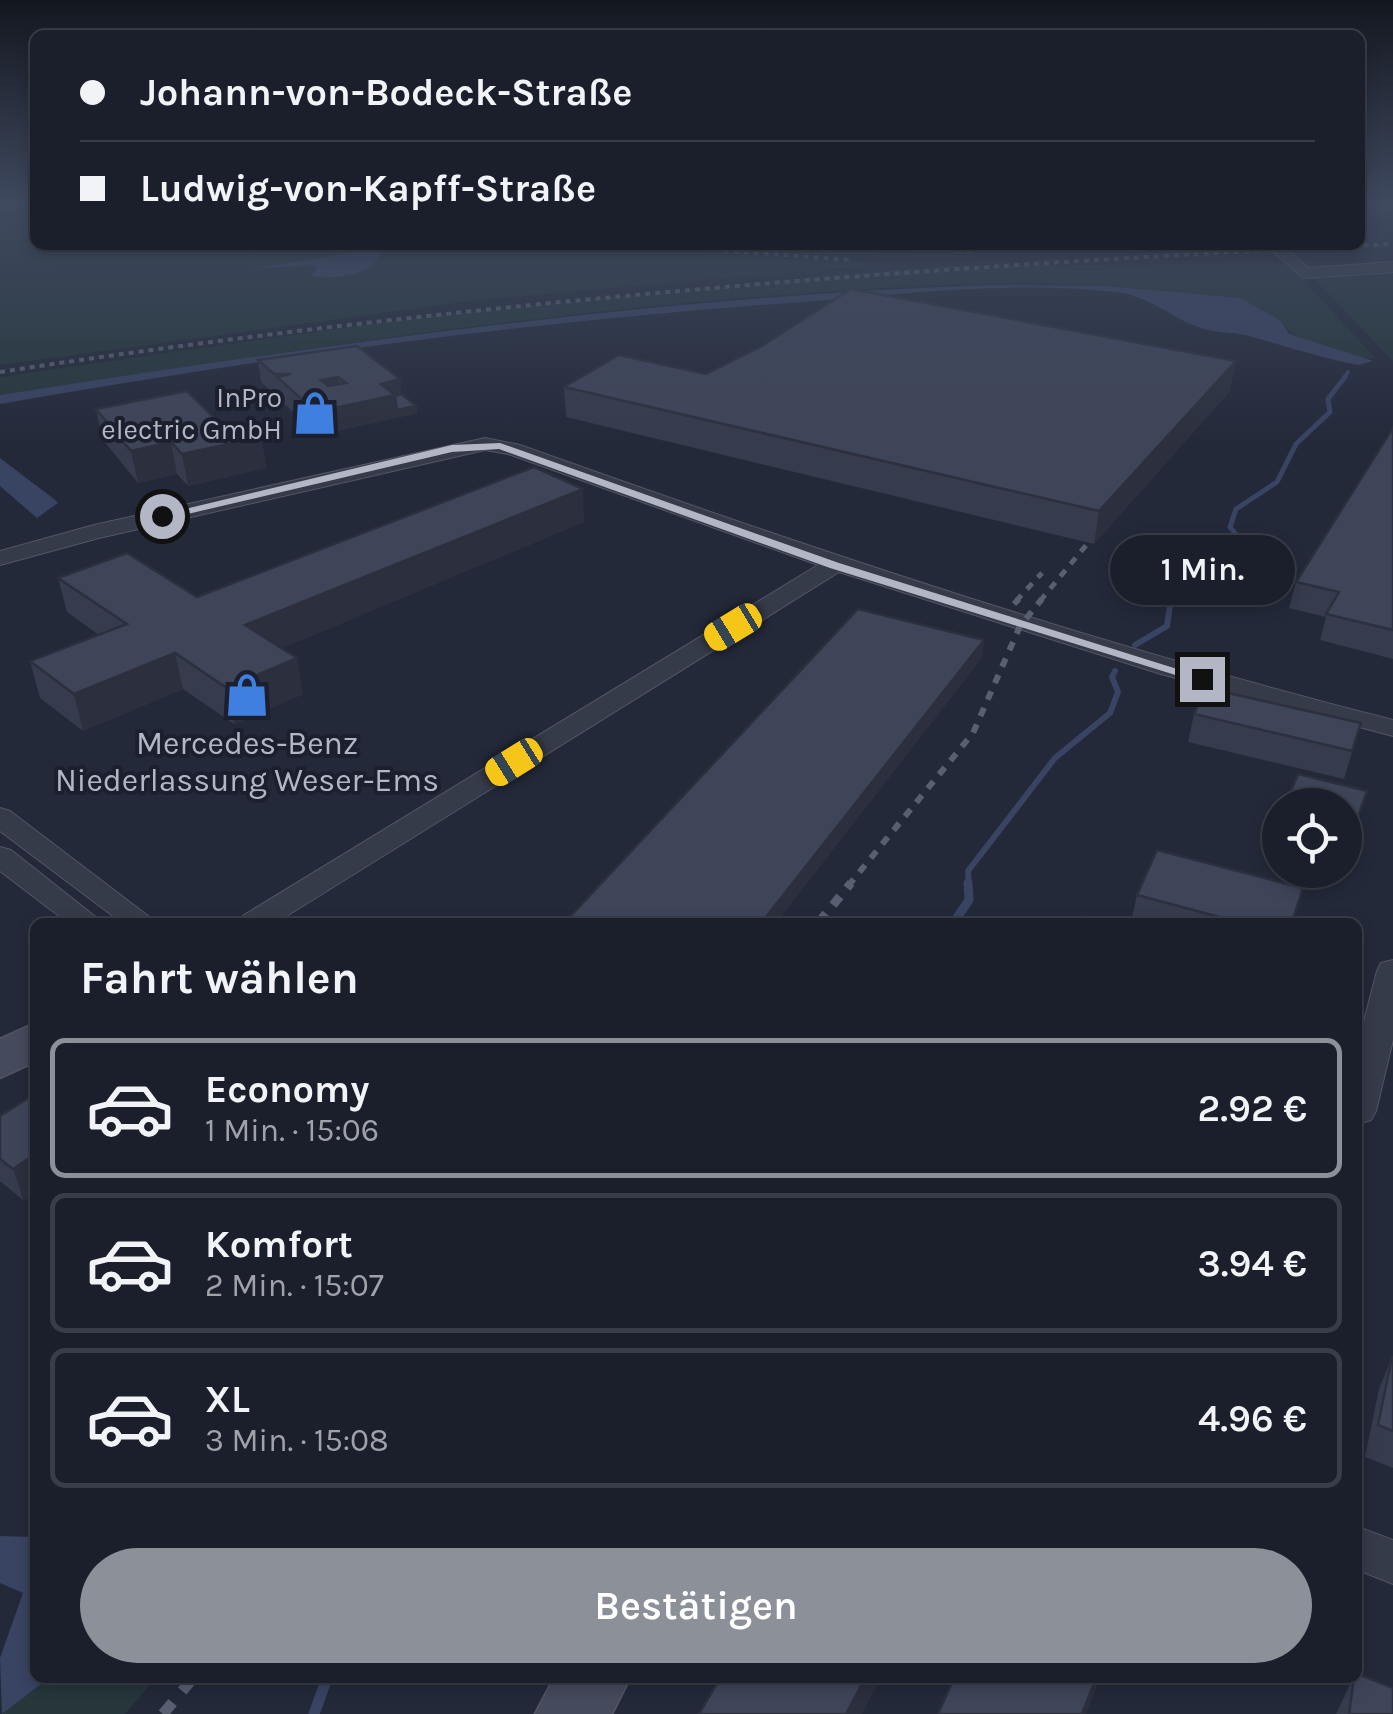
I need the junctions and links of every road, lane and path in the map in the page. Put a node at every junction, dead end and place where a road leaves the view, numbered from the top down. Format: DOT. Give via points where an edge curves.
graph roads {
  1 [pos="0,558"];
  2 [pos="834,566"];
  3 [pos="1393,728"];
  4 [pos="0,817"];
  5 [pos="0,856"];
  6 [pos="82,918"];
  7 [pos="136,918"];
  8 [pos="262,918"];
  9 [pos="1393,971"];
  10 [pos="30,1043"];
  11 [pos="0,1061"];
  12 [pos="30,1075"];
  13 [pos="0,1094"];
  14 [pos="1362,1095"];
  15 [pos="1362,1550"];
  16 [pos="1393,1562"];
  17 [pos="591,1683"];
  18 [pos="572,1714"];
  1 -- 2 [label="street" via="485,444"];
  2 -- 3 [label="street" via="1132,660"];
  2 -- 8 [label="street"];
  4 -- 7 [label="street"];
  5 -- 6 [label="street"];
  9 -- 14 [label="street"];
  10 -- 11 [label="street"];
  12 -- 13 [label="street"];
  15 -- 16 [label="street"];
  17 -- 18 [label="street"];
}
